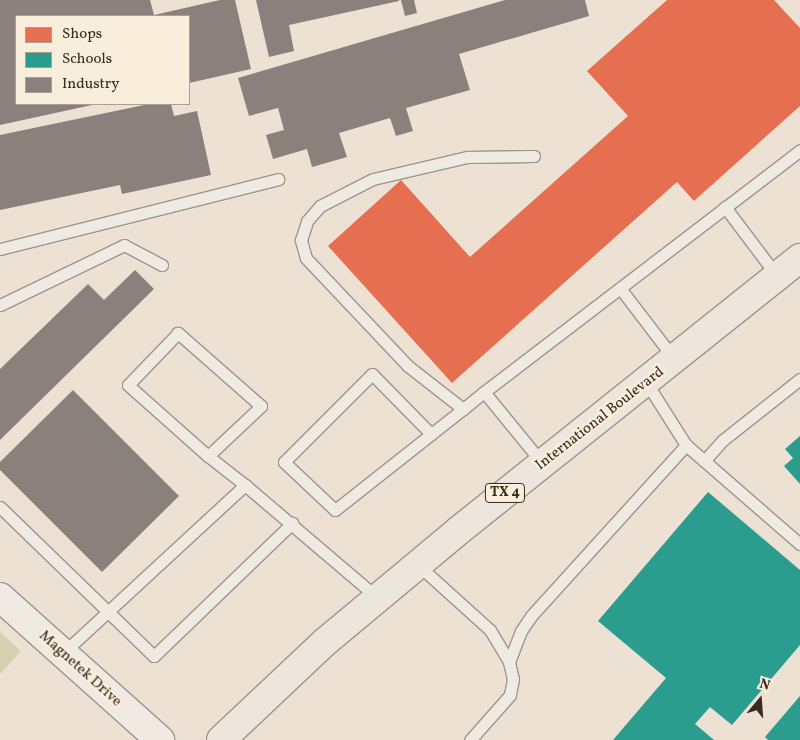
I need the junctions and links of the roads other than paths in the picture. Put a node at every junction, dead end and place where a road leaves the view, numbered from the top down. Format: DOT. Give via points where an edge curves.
graph roads {
  1 [pos="800,150"];
  2 [pos="534,156"];
  3 [pos="278,179"];
  4 [pos="725,207"];
  5 [pos="0,249"];
  6 [pos="800,258"];
  7 [pos="162,265"];
  8 [pos="777,276"];
  9 [pos="620,288"];
  10 [pos="0,305"];
  11 [pos="675,360"];
  12 [pos="800,379"];
  13 [pos="646,382"];
  14 [pos="484,392"];
  15 [pos="463,409"];
  16 [pos="431,434"];
  17 [pos="686,445"];
  18 [pos="208,456"];
  19 [pos="704,461"];
  20 [pos="542,464"];
  21 [pos="245,485"];
  22 [pos="0,507"];
  23 [pos="292,523"];
  24 [pos="800,544"];
  25 [pos="417,565"];
  26 [pos="0,597"];
  27 [pos="378,598"];
  28 [pos="110,612"];
  29 [pos="62,653"];
  30 [pos="509,662"];
  31 [pos="160,740"];
  32 [pos="221,740"];
  33 [pos="470,740"];
  1 -- 4 [label="lane"];
  2 -- 15 [label="lane" via="467,157 374,179 320,206 307,221 301,240 306,258 408,366"];
  3 -- 5 [label="lane"];
  4 -- 8 [label="lane"];
  4 -- 9 [label="lane"];
  6 -- 8 [label="main road, International Boulevard / TX 4"];
  7 -- 10 [label="lane" via="124,245"];
  8 -- 11 [label="main road, International Boulevard / TX 4"];
  9 -- 11 [label="lane"];
  9 -- 14 [label="lane"];
  11 -- 13 [label="main road, International Boulevard / TX 4"];
  12 -- 19 [label="lane" via="724,440"];
  13 -- 17 [label="lane"];
  13 -- 20 [label="main road, International Boulevard / TX 4"];
  14 -- 15 [label="lane"];
  14 -- 20 [label="lane"];
  15 -- 16 [label="lane"];
  16 -- 16 [label="lane" via="335,510 284,462 372,374"];
  17 -- 19 [label="lane"];
  17 -- 30 [label="lane" via="531,616 521,631"];
  18 -- 18 [label="lane" via="128,385 178,333 261,406"];
  18 -- 21 [label="lane"];
  19 -- 24 [label="lane"];
  20 -- 25 [label="main road, International Boulevard / TX 4"];
  21 -- 23 [label="lane"];
  21 -- 28 [label="lane"];
  22 -- 28 [label="lane"];
  23 -- 27 [label="lane"];
  23 -- 28 [label="lane" via="154,656"];
  25 -- 27 [label="main road, International Boulevard / TX 4"];
  25 -- 30 [label="lane" via="490,630"];
  26 -- 29 [label="street, Magnetek Drive"];
  27 -- 32 [label="main road, International Boulevard / TX 4" via="325,642"];
  28 -- 29 [label="lane"];
  29 -- 31 [label="street, Magnetek Drive"];
  30 -- 33 [label="lane" via="513,679 510,695"];
}
